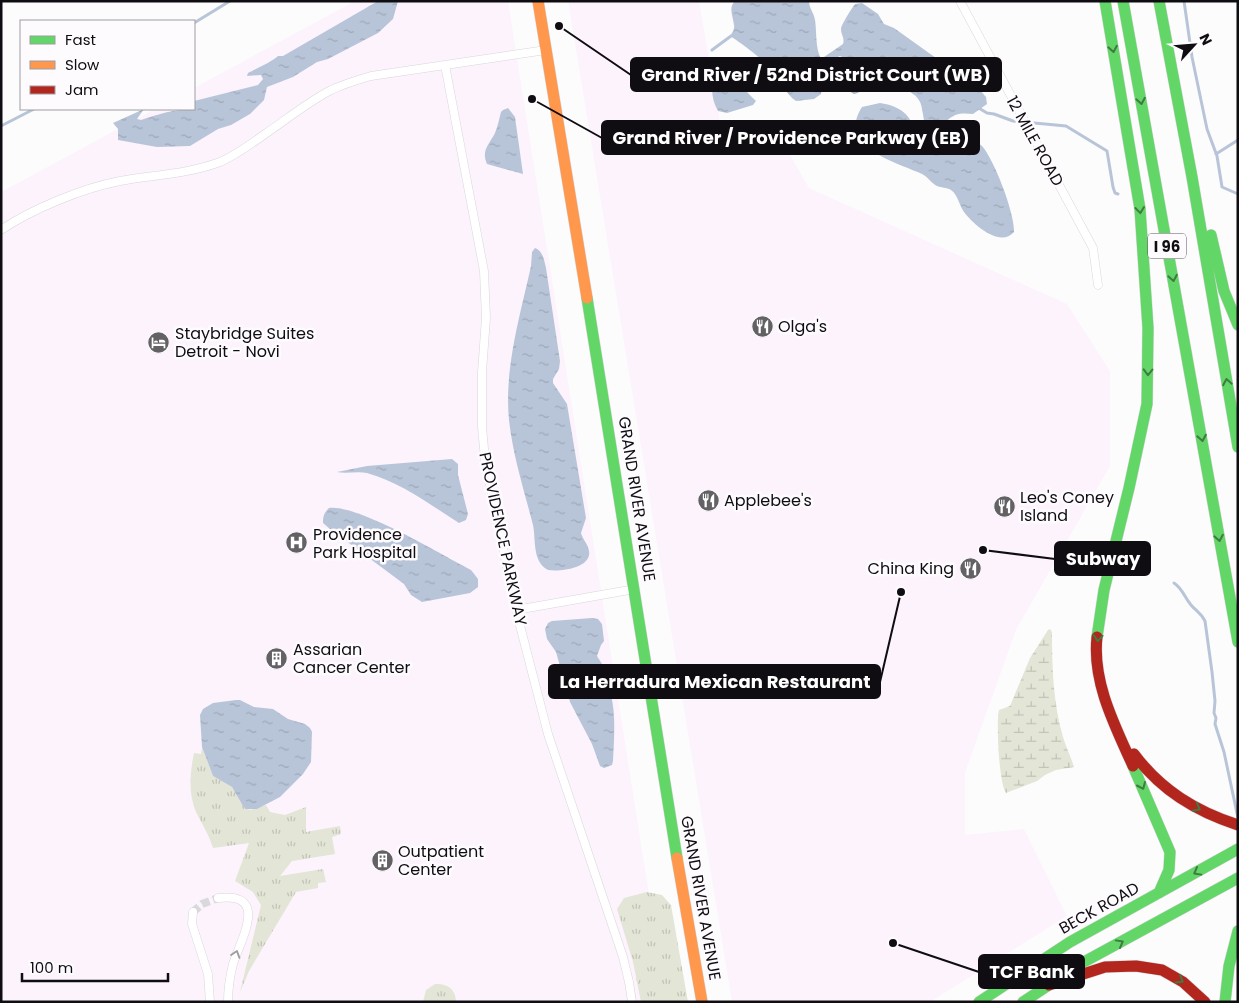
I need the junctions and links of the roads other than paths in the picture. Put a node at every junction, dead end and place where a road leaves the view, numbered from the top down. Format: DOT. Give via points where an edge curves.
graph roads {
  1 [pos="538,1"];
  2 [pos="960,1"];
  3 [pos="1105,1"];
  4 [pos="1124,1"];
  5 [pos="1159,1"];
  6 [pos="546,50"];
  7 [pos="445,64"];
  8 [pos="1192,177"];
  9 [pos="1,230"];
  10 [pos="1098,285"];
  11 [pos="1238,325"];
  12 [pos="1238,447"];
  13 [pos="635,589"];
  14 [pos="516,610"];
  15 [pos="1238,642"];
  16 [pos="1115,726"];
  17 [pos="1234,824"];
  18 [pos="1237,850"];
  19 [pos="1238,878"];
  20 [pos="1159,893"];
  21 [pos="218,898"];
  22 [pos="193,912"];
  23 [pos="1238,931"];
  24 [pos="1049,985"];
  25 [pos="210,1002"];
  26 [pos="228,1002"];
  27 [pos="632,1002"];
  28 [pos="702,1002"];
  29 [pos="979,1002"];
  30 [pos="1023,1002"];
  31 [pos="1205,1002"];
  32 [pos="1225,1002"];
  1 -- 6 [label="main road, GRAND RIVER AVENUE"];
  2 -- 10 [label="street, 12 MILE ROAD" via="1093,248"];
  3 -- 16 [label="main road, one-way" via="1140,209 1148,328 1147,404 1104,590 1096,640 1100,685"];
  4 -- 15 [label="main road, I 96, one-way"];
  5 -- 8 [label="main road, I 96"];
  6 -- 7 [label="street"];
  6 -- 13 [label="main road, GRAND RIVER AVENUE"];
  7 -- 9 [label="street" via="371,76 333,89 222,161 79,192"];
  7 -- 14 [label="street, PROVIDENCE PARKWAY" via="484,271 486,318 482,400 485,459"];
  8 -- 11 [label="main road" via="1208,220 1224,291"];
  12 -- 8 [label="main road, I 96, one-way"];
  13 -- 14 [label="street"];
  13 -- 28 [label="main road, GRAND RIVER AVENUE"];
  14 -- 27 [label="street, PROVIDENCE PARKWAY" via="548,734 623,957"];
  16 -- 17 [label="main road, one-way" via="1140,764 1166,791 1202,812"];
  16 -- 20 [label="main road, one-way" via="1171,856 1167,877"];
  18 -- 20 [label="main road, BECK ROAD, one-way"];
  24 -- 19 [label="main road, one-way"];
  20 -- 29 [label="main road, BECK ROAD" via="1070,942"];
  26 -- 21 [label="street, one-way" via="232,967 249,912 240,899"];
  22 -- 25 [label="street" via="192,924 208,974"];
  23 -- 32 [label="main road" via="1232,947"];
  24 -- 30 [label="main road"];
  24 -- 31 [label="main road, one-way" via="1105,967 1136,966 1162,970 1183,982"];
}
